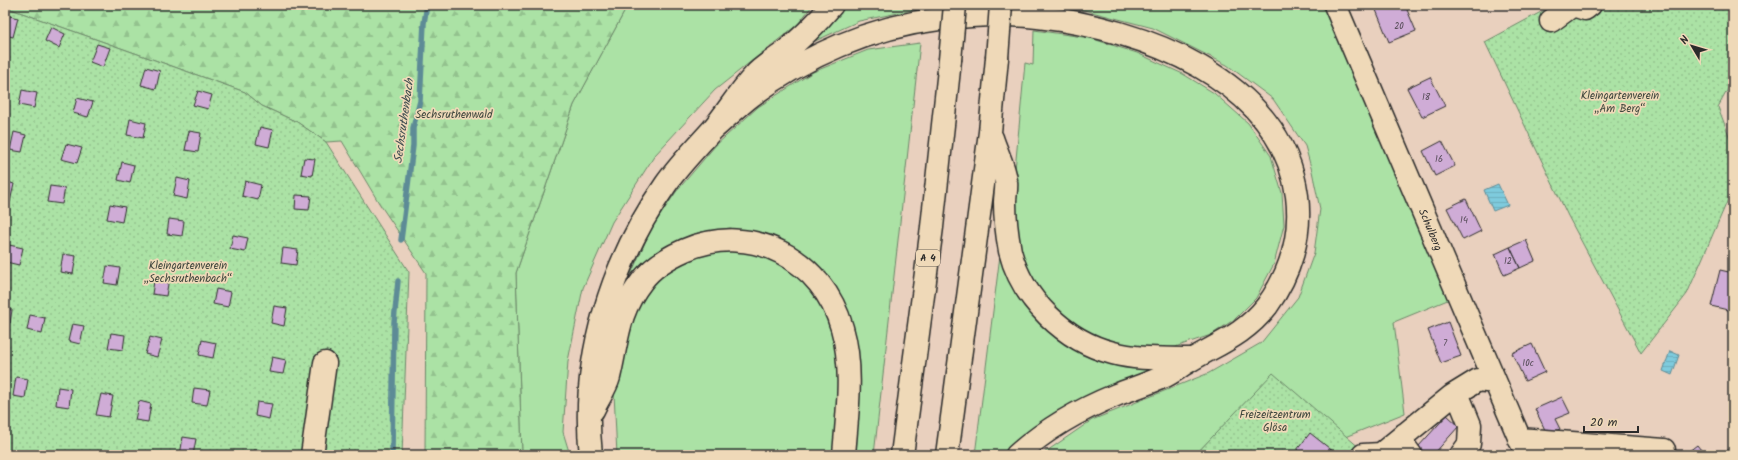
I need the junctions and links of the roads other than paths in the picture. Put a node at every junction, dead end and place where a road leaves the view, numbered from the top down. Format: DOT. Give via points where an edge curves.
graph roads {
  1 [pos="832,5"];
  2 [pos="955,5"];
  3 [pos="1002,5"];
  4 [pos="1335,5"];
  5 [pos="1590,5"];
  6 [pos="1551,21"];
  7 [pos="713,129"];
  8 [pos="990,132"];
  9 [pos="1192,359"];
  10 [pos="325,363"];
  11 [pos="1495,382"];
  12 [pos="1456,393"];
  13 [pos="589,418"];
  14 [pos="1405,434"];
  15 [pos="1521,447"];
  16 [pos="1664,450"];
  17 [pos="312,455"];
  18 [pos="591,455"];
  19 [pos="844,455"];
  20 [pos="902,455"];
  21 [pos="947,455"];
  22 [pos="1017,455"];
  23 [pos="1363,455"];
  24 [pos="1411,455"];
  25 [pos="1461,455"];
  1 -- 7 [label="main road" via="802,38 754,75"];
  2 -- 20 [label="main road, A 4, bridge" via="932,227"];
  3 -- 8 [label="main road, bridge"];
  4 -- 11 [label="main road, Schulberg"];
  5 -- 6 [label="main road" via="1585,9 1573,6"];
  7 -- 9 [label="main road" via="749,97 805,62 868,35 935,19 970,15 1036,16 1119,34 1176,54 1197,65 1229,88 1248,103 1269,126 1291,169 1298,204 1297,231 1291,262 1266,306 1241,332"];
  7 -- 13 [label="main road" via="666,183 630,243 611,291 600,330 590,384"];
  8 -- 9 [label="main road" via="1006,181 1006,218 1010,252 1029,294 1043,310 1064,329 1087,344 1113,353 1138,358"];
  8 -- 21 [label="main road"];
  9 -- 22 [label="main road" via="1165,377 1112,396 1068,418 1048,430"];
  10 -- 17 [label="main road"];
  11 -- 12 [label="main road" via="1478,380"];
  11 -- 15 [label="main road, Schulberg"];
  12 -- 14 [label="main road"];
  12 -- 25 [label="main road" via="1470,425 1469,444"];
  13 -- 18 [label="main road"];
  13 -- 19 [label="main road" via="608,379 621,318 642,280 672,255 697,244 744,240 772,247 803,266 823,287 836,311 842,329 848,373"];
  14 -- 23 [label="main road" via="1381,454"];
  14 -- 24 [label="main road" via="1403,444"];
  15 -- 16 [label="main road"];
}
